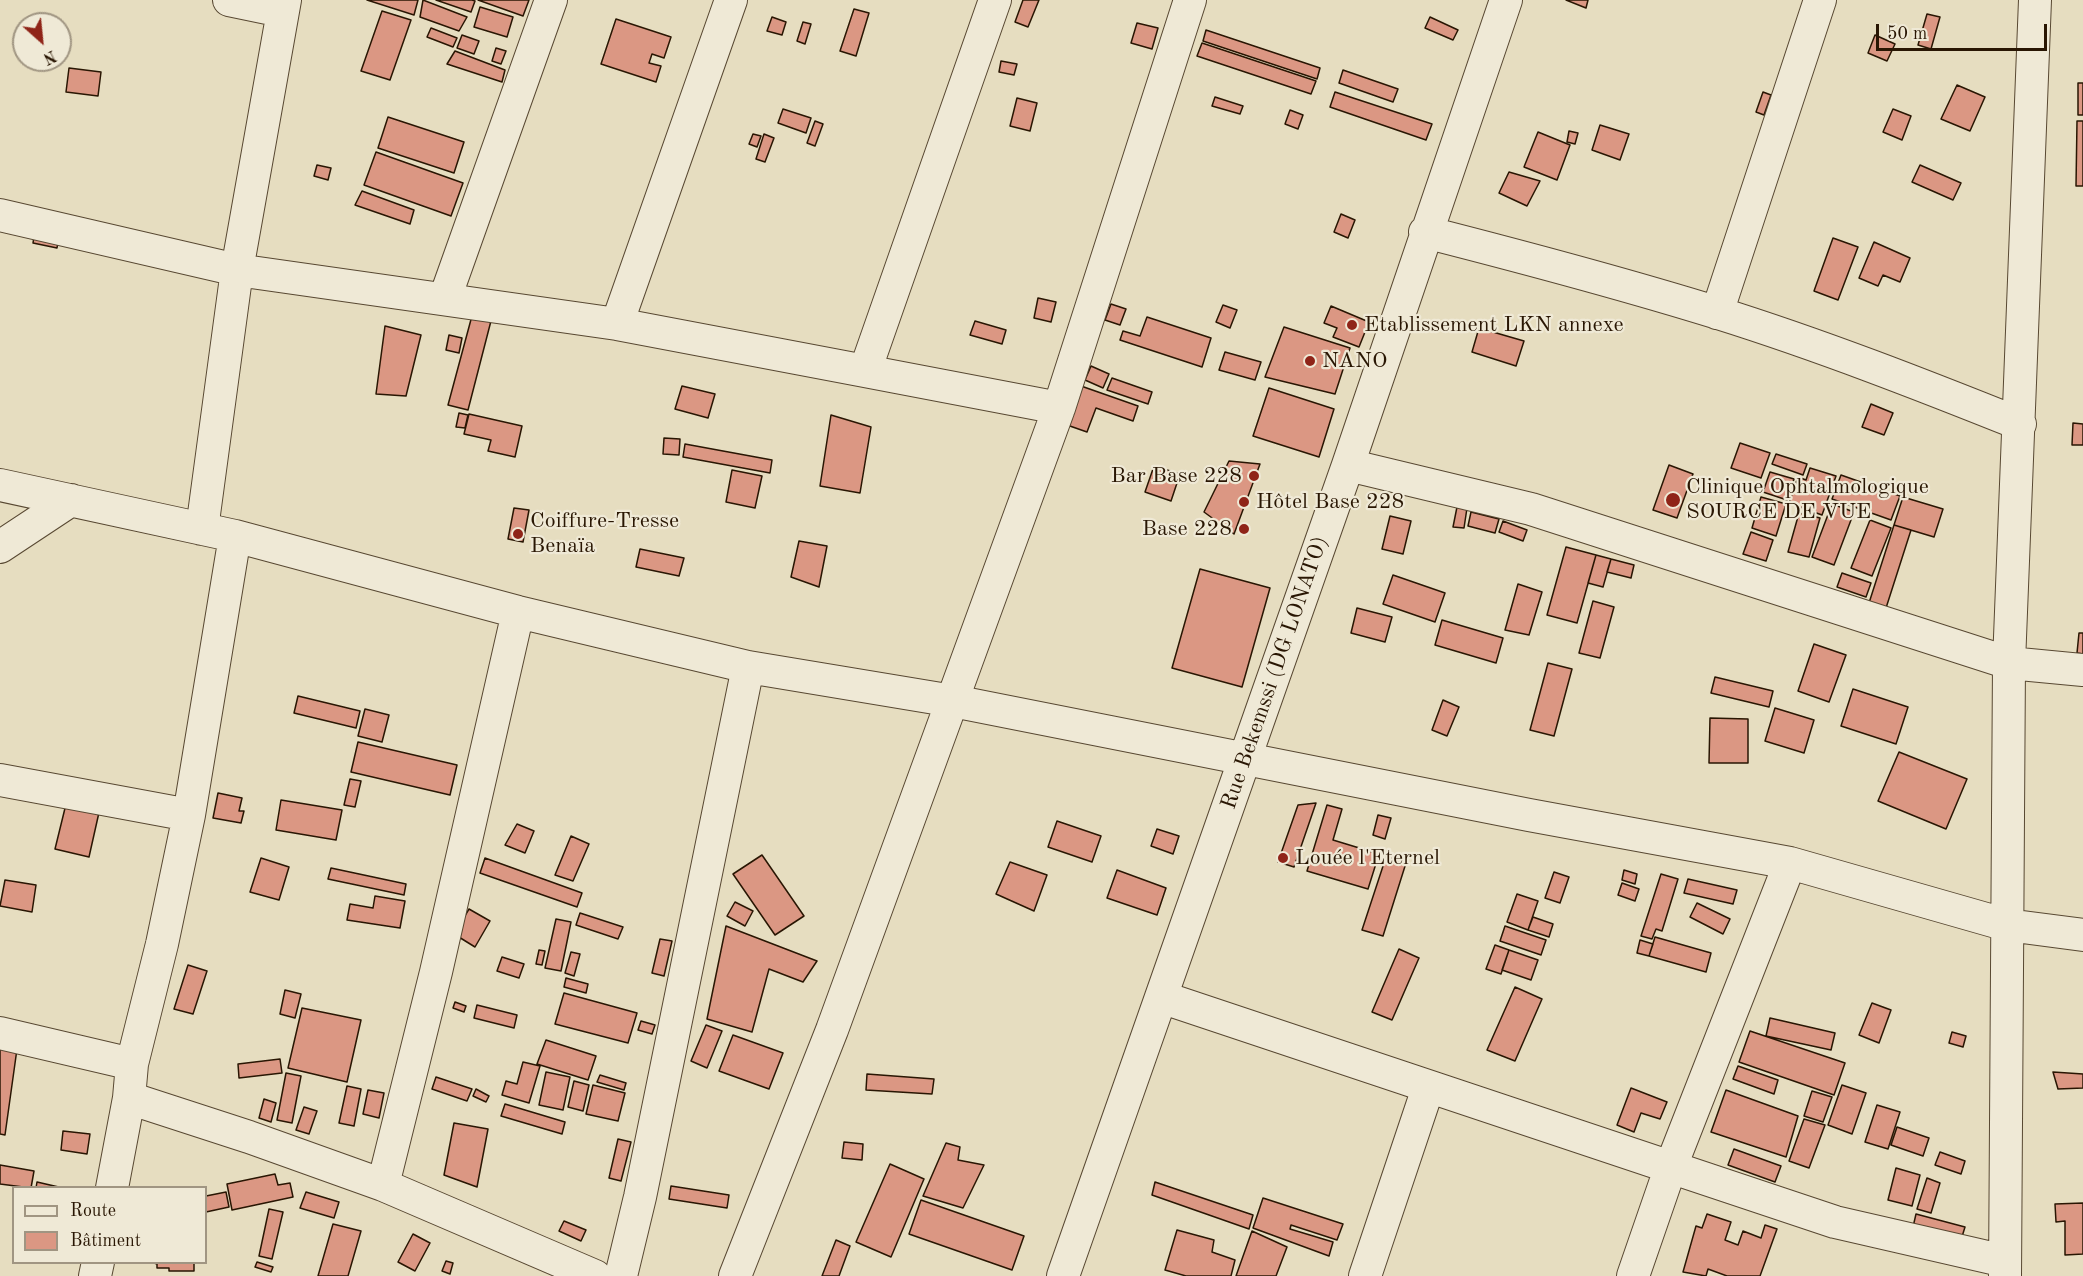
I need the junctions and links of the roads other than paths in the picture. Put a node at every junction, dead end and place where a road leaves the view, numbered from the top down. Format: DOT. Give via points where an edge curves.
graph roads {
  1 [pos="229,0"];
  2 [pos="551,0"];
  3 [pos="730,0"];
  4 [pos="995,0"];
  5 [pos="1190,0"];
  6 [pos="1506,0"];
  7 [pos="1820,0"];
  8 [pos="2035,0"];
  9 [pos="284,5"];
  10 [pos="0,215"];
  11 [pos="1425,232"];
  12 [pos="237,270"];
  13 [pos="445,298"];
  14 [pos="1717,313"];
  15 [pos="617,324"];
  16 [pos="865,371"];
  17 [pos="1059,408"];
  18 [pos="2020,424"];
  19 [pos="1348,465"];
  20 [pos="0,484"];
  21 [pos="71,500"];
  22 [pos="202,529"];
  23 [pos="235,536"];
  24 [pos="0,547"];
  25 [pos="518,612"];
  26 [pos="2009,663"];
  27 [pos="748,667"];
  28 [pos="2083,670"];
  29 [pos="954,701"];
  30 [pos="1245,759"];
  31 [pos="0,780"];
  32 [pos="189,815"];
  33 [pos="1790,863"];
  34 [pos="2007,925"];
  35 [pos="2083,935"];
  36 [pos="1161,997"];
  37 [pos="0,1033"];
  38 [pos="132,1064"];
  39 [pos="1428,1088"];
  40 [pos="129,1098"];
  41 [pos="1670,1168"];
  42 [pos="383,1185"];
  43 [pos="112,1186"];
  44 [pos="2005,1269"];
  45 [pos="595,1276"];
  46 [pos="621,1276"];
  47 [pos="735,1276"];
  48 [pos="1063,1276"];
  49 [pos="1365,1276"];
  50 [pos="1633,1276"];
  1 -- 9 [label="street"];
  2 -- 13 [label="street"];
  3 -- 15 [label="street"];
  4 -- 16 [label="street"];
  5 -- 17 [label="street"];
  6 -- 11 [label="street, Rue Bekemssi (DG LONATO)"];
  7 -- 14 [label="street"];
  8 -- 18 [label="street"];
  9 -- 12 [label="street"];
  10 -- 12 [label="street"];
  11 -- 14 [label="street"];
  11 -- 19 [label="street, Rue Bekemssi (DG LONATO)"];
  12 -- 13 [label="street"];
  12 -- 22 [label="street"];
  13 -- 15 [label="street"];
  14 -- 18 [label="street" via="1846,357"];
  15 -- 16 [label="street"];
  16 -- 17 [label="street"];
  17 -- 29 [label="street"];
  18 -- 26 [label="street"];
  19 -- 26 [label="street" via="1531,509"];
  19 -- 30 [label="street, Rue Bekemssi (DG LONATO)"];
  20 -- 21 [label="street"];
  21 -- 22 [label="street"];
  21 -- 24 [label="street"];
  22 -- 23 [label="street"];
  23 -- 25 [label="street"];
  23 -- 32 [label="street"];
  25 -- 27 [label="street"];
  25 -- 42 [label="street"];
  26 -- 28 [label="street"];
  26 -- 34 [label="street"];
  27 -- 29 [label="street"];
  27 -- 46 [label="street"];
  29 -- 30 [label="street"];
  29 -- 47 [label="street" via="832,1030"];
  30 -- 33 [label="street"];
  30 -- 36 [label="street, Rue Bekemssi (DG LONATO)"];
  31 -- 32 [label="street"];
  32 -- 38 [label="street"];
  33 -- 34 [label="street"];
  33 -- 41 [label="street"];
  34 -- 35 [label="street"];
  34 -- 44 [label="street"];
  36 -- 39 [label="street"];
  36 -- 48 [label="street, Rue Bekemssi (DG LONATO)"];
  37 -- 38 [label="street"];
  38 -- 40 [label="street"];
  39 -- 41 [label="street"];
  39 -- 49 [label="street"];
  40 -- 42 [label="street"];
  40 -- 43 [label="street"];
  41 -- 44 [label="street" via="1835,1222"];
  41 -- 50 [label="street"];
  42 -- 45 [label="street"];
}
